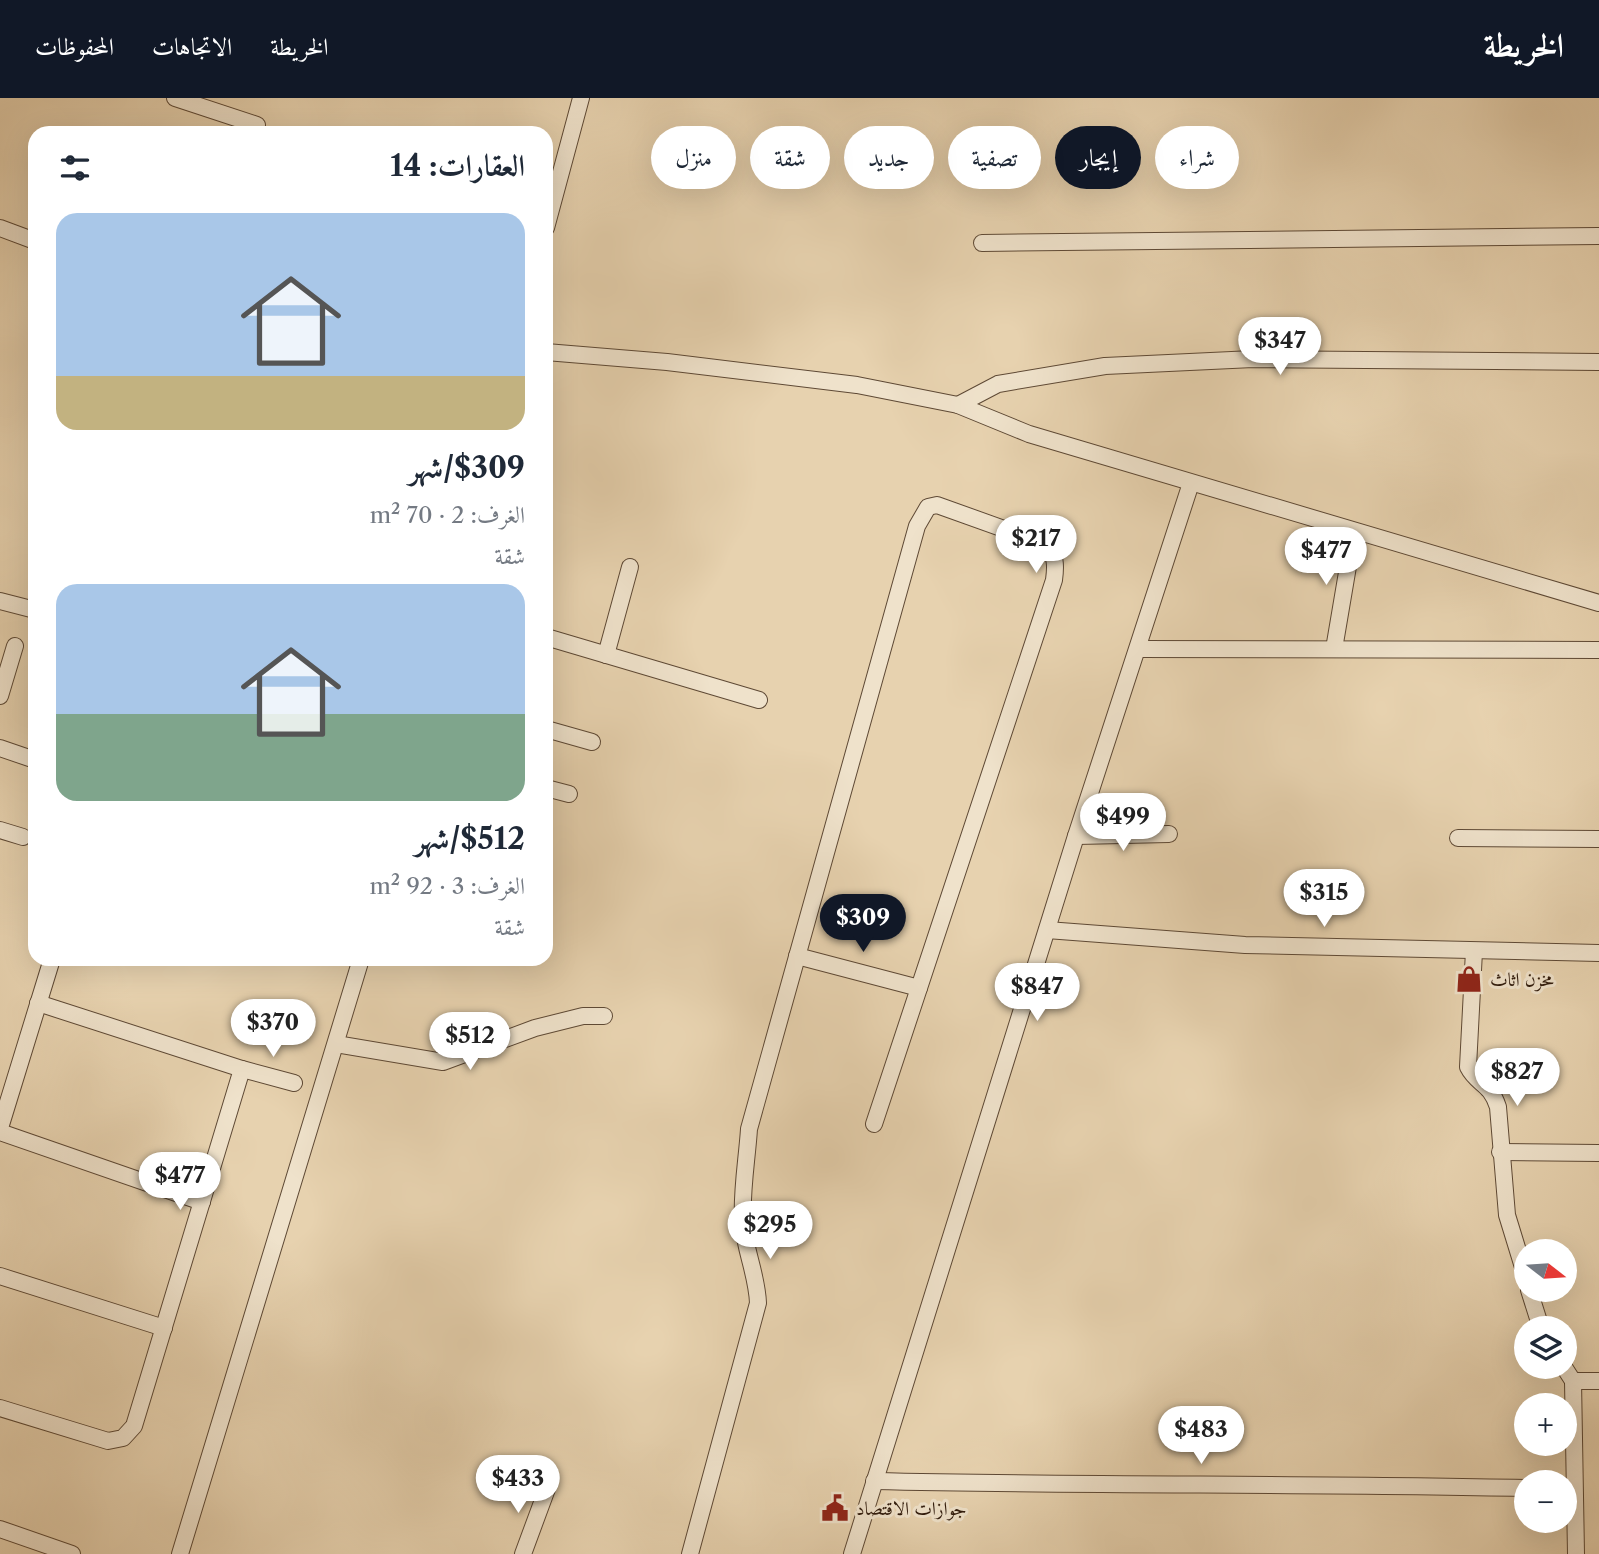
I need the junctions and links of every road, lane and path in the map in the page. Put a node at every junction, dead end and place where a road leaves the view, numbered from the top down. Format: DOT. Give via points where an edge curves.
graph roads {
  1 [pos="175,98"];
  2 [pos="581,98"];
  3 [pos="257,125"];
  4 [pos="553,202"];
  5 [pos="0,228"];
  6 [pos="1599,236"];
  7 [pos="28,238"];
  8 [pos="982,243"];
  9 [pos="553,353"];
  10 [pos="1599,362"];
  11 [pos="958,405"];
  12 [pos="1191,483"];
  13 [pos="1354,531"];
  14 [pos="630,567"];
  15 [pos="0,601"];
  16 [pos="1599,603"];
  17 [pos="28,608"];
  18 [pos="553,639"];
  19 [pos="15,646"];
  20 [pos="1138,649"];
  21 [pos="1334,649"];
  22 [pos="1599,650"];
  23 [pos="607,655"];
  24 [pos="0,696"];
  25 [pos="759,700"];
  26 [pos="553,731"];
  27 [pos="592,742"];
  28 [pos="0,748"];
  29 [pos="28,758"];
  30 [pos="553,790"];
  31 [pos="569,794"];
  32 [pos="0,830"];
  33 [pos="1169,834"];
  34 [pos="1076,836"];
  35 [pos="23,837"];
  36 [pos="1458,838"];
  37 [pos="1599,839"];
  38 [pos="1047,930"];
  39 [pos="1474,951"];
  40 [pos="1599,953"];
  41 [pos="797,956"];
  42 [pos="50,966"];
  43 [pos="360,966"];
  44 [pos="919,988"];
  45 [pos="38,1003"];
  46 [pos="604,1016"];
  47 [pos="336,1044"];
  48 [pos="242,1069"];
  49 [pos="295,1083"];
  50 [pos="874,1124"];
  51 [pos="0,1130"];
  52 [pos="1500,1152"];
  53 [pos="1599,1153"];
  54 [pos="202,1202"];
  55 [pos="1517,1239"];
  56 [pos="0,1276"];
  57 [pos="164,1328"];
  58 [pos="1573,1381"];
  59 [pos="1599,1381"];
  60 [pos="0,1408"];
  61 [pos="1570,1470"];
  62 [pos="874,1481"];
  63 [pos="1514,1488"];
  64 [pos="547,1489"];
  65 [pos="0,1529"];
  66 [pos="1574,1533"];
  67 [pos="72,1554"];
  68 [pos="180,1554"];
  69 [pos="523,1554"];
  70 [pos="690,1554"];
  71 [pos="852,1554"];
  72 [pos="1576,1554"];
  1 -- 3 [label="street"];
  2 -- 4 [label="street"];
  5 -- 7 [label="street"];
  6 -- 8 [label="street"];
  9 -- 11 [label="street" via="856,385"];
  10 -- 11 [label="street" via="1254,359 1105,366 998,384"];
  11 -- 12 [label="street" via="1029,434"];
  12 -- 13 [label="street"];
  12 -- 20 [label="street"];
  13 -- 16 [label="street"];
  13 -- 21 [label="street"];
  14 -- 23 [label="street"];
  15 -- 17 [label="street"];
  18 -- 23 [label="street"];
  19 -- 24 [label="street"];
  20 -- 21 [label="street"];
  20 -- 34 [label="street"];
  21 -- 22 [label="street"];
  23 -- 25 [label="street"];
  26 -- 27 [label="street"];
  28 -- 29 [label="street"];
  30 -- 31 [label="street"];
  32 -- 35 [label="street"];
  33 -- 34 [label="street"];
  34 -- 38 [label="street"];
  36 -- 37 [label="street"];
  38 -- 39 [label="street" via="1245,945"];
  38 -- 62 [label="street"];
  39 -- 40 [label="street"];
  39 -- 52 [label="street" via="1468,1067 1486,1083 1499,1107"];
  41 -- 44 [label="street"];
  41 -- 44 [label="street" via="917,526 928,507 937,505 1046,544 1056,565"];
  41 -- 70 [label="street" via="749,1129 743,1222 747,1253 757,1278 758,1303"];
  42 -- 45 [label="street"];
  43 -- 47 [label="street"];
  44 -- 50 [label="street"];
  45 -- 48 [label="street"];
  45 -- 51 [label="street"];
  46 -- 47 [label="street" via="583,1016 535,1028 443,1062"];
  47 -- 68 [label="street"];
  48 -- 49 [label="street"];
  48 -- 54 [label="street"];
  51 -- 54 [label="street"];
  52 -- 53 [label="street"];
  52 -- 55 [label="street" via="1507,1215"];
  54 -- 57 [label="street"];
  56 -- 57 [label="street"];
  57 -- 60 [label="street" via="134,1426 123,1438 108,1441"];
  58 -- 59 [label="street"];
  58 -- 61 [label="street"];
  62 -- 63 [label="street"];
  62 -- 71 [label="street"];
  64 -- 69 [label="street"];
  65 -- 67 [label="street"];
  66 -- 72 [label="street"];
}
